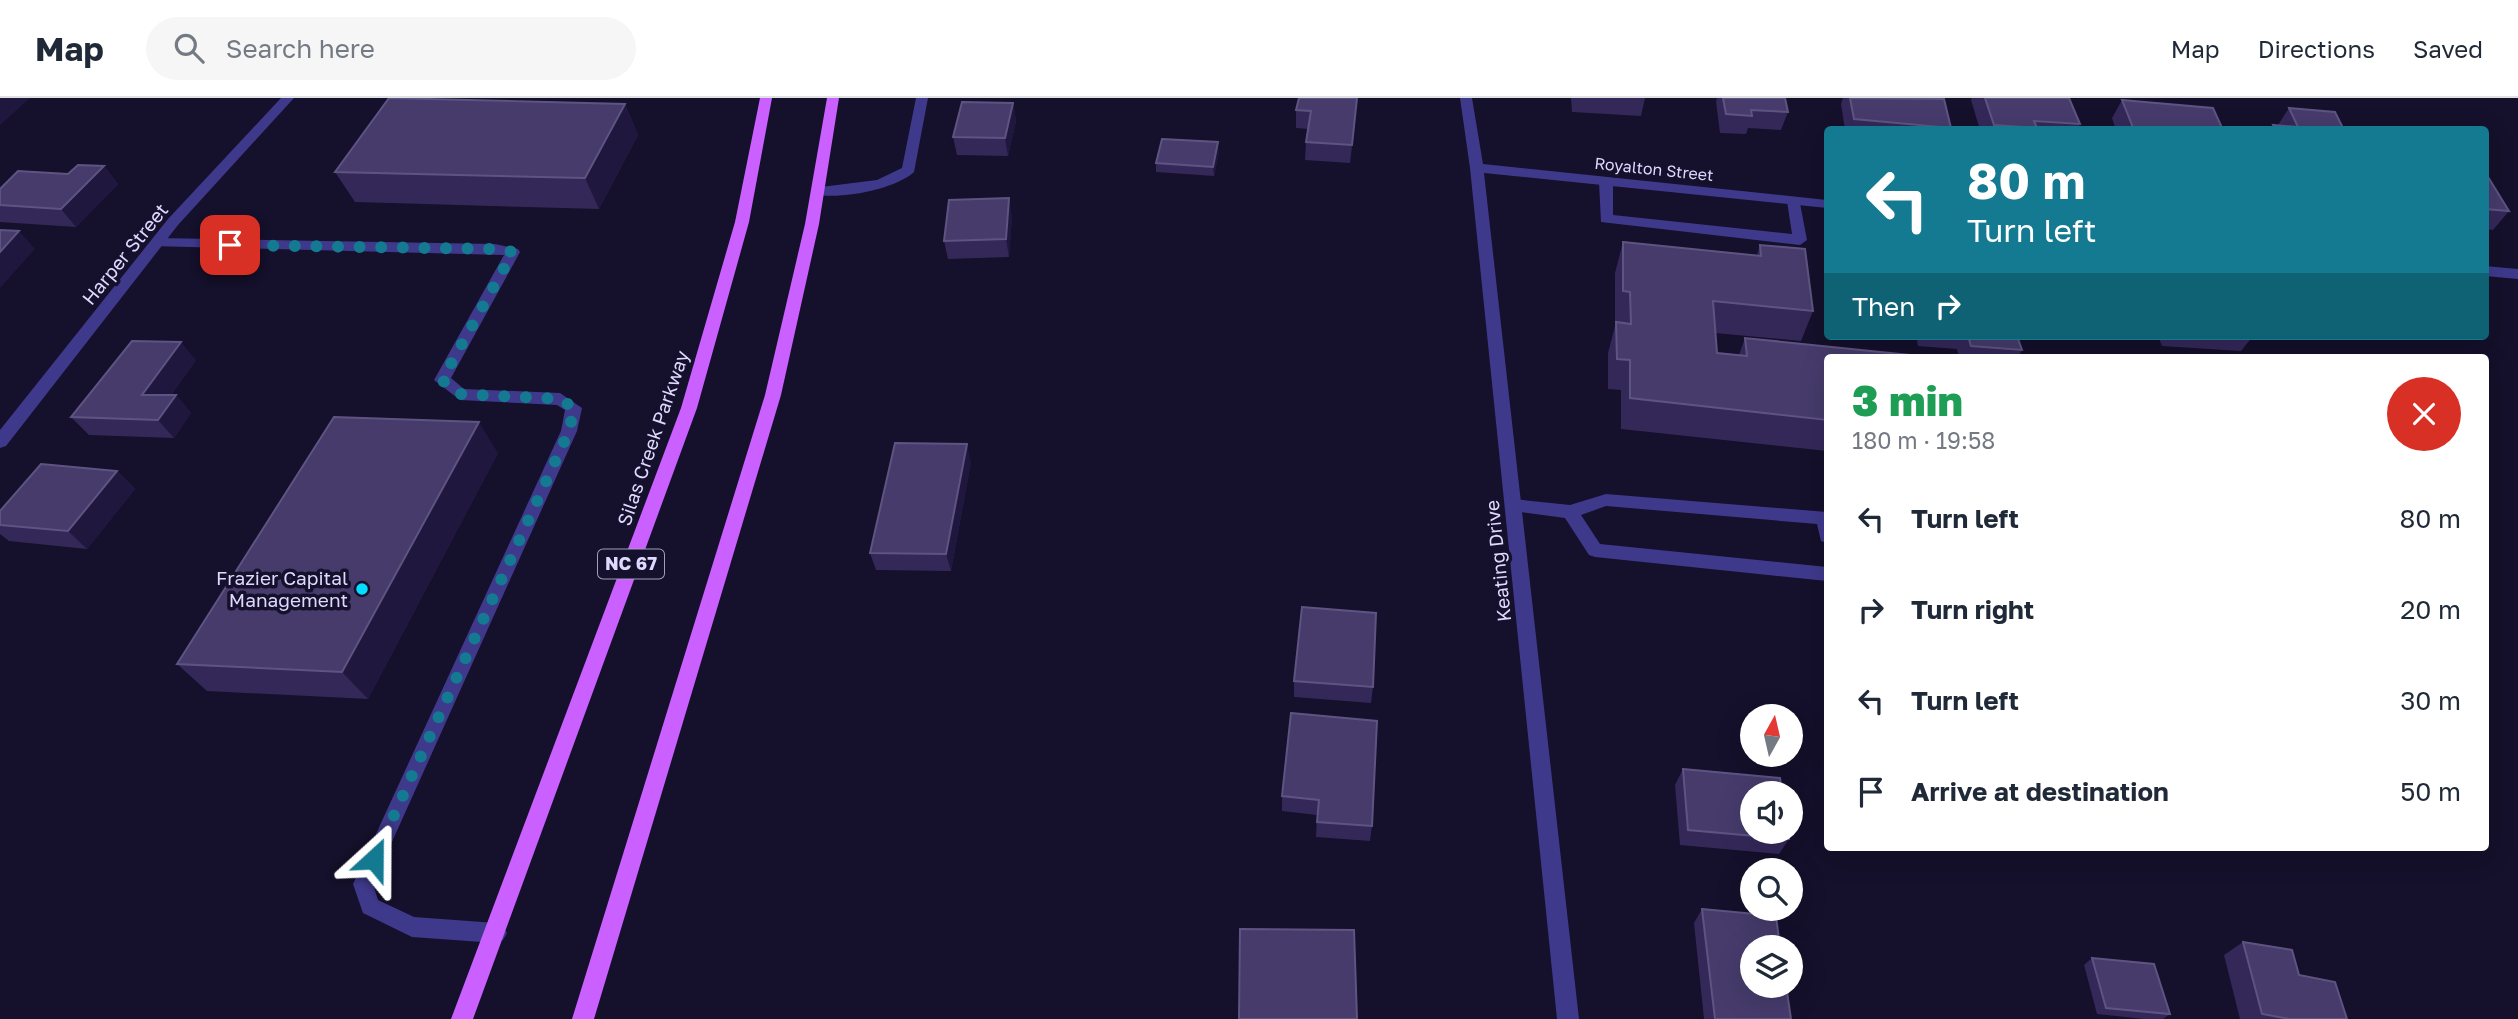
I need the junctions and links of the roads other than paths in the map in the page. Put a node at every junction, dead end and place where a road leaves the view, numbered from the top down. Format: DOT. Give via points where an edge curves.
graph roads {
  1 [pos="288,98"];
  2 [pos="766,98"];
  3 [pos="833,98"];
  4 [pos="922,98"];
  5 [pos="1466,98"];
  6 [pos="1477,168"];
  7 [pos="1606,182"];
  8 [pos="818,191"];
  9 [pos="1794,201"];
  10 [pos="1824,204"];
  11 [pos="157,243"];
  12 [pos="2489,271"];
  13 [pos="2518,274"];
  14 [pos="0,442"];
  15 [pos="1513,505"];
  16 [pos="1570,512"];
  17 [pos="1824,519"];
  18 [pos="1824,573"];
  19 [pos="496,933"];
  20 [pos="462,1019"];
  21 [pos="583,1019"];
  22 [pos="1568,1019"];
  1 -- 11 [label="street, Harper Street"];
  2 -- 19 [label="main road, Silas Creek Parkway / NC 67" via="743,222 689,408"];
  3 -- 8 [label="main road"];
  4 -- 8 [label="street" via="909,169 904,175"];
  5 -- 6 [label="street, Keating Drive"];
  6 -- 7 [label="street, Royalton Street"];
  6 -- 15 [label="street, Keating Drive"];
  7 -- 9 [label="street, Royalton Street"];
  7 -- 9 [label="street" via="1606,219 1800,240"];
  8 -- 21 [label="main road" via="773,395"];
  9 -- 10 [label="street, Royalton Street"];
  11 -- 14 [label="street, Harper Street"];
  11 -- 19 [label="street" via="513,252 442,380 460,394 560,399 574,408 569,431 363,884 370,906 412,927"];
  12 -- 13 [label="street"];
  15 -- 16 [label="street"];
  15 -- 22 [label="street, Keating Drive"];
  16 -- 17 [label="street" via="1606,500"];
  16 -- 18 [label="street" via="1595,550"];
  19 -- 20 [label="main road, Silas Creek Parkway / NC 67"];
}
